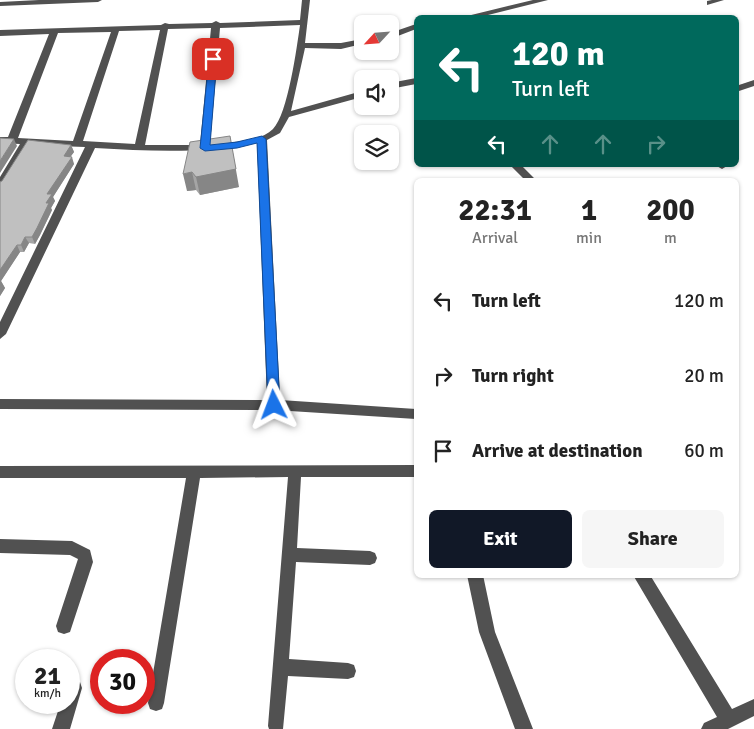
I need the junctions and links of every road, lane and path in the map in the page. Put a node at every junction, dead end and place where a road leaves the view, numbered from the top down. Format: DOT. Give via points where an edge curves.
graph roads {
  1 [pos="98,0"];
  2 [pos="306,0"];
  3 [pos="544,0"];
  4 [pos="720,0"];
  5 [pos="710,3"];
  6 [pos="0,4"];
  7 [pos="476,15"];
  8 [pos="305,22"];
  9 [pos="216,24"];
  10 [pos="165,25"];
  11 [pos="414,27"];
  12 [pos="116,28"];
  13 [pos="55,30"];
  14 [pos="0,33"];
  15 [pos="399,33"];
  16 [pos="354,44"];
  17 [pos="301,45"];
  18 [pos="414,81"];
  19 [pos="754,83"];
  20 [pos="399,84"];
  21 [pos="739,89"];
  22 [pos="354,96"];
  23 [pos="286,115"];
  24 [pos="262,139"];
  25 [pos="0,140"];
  26 [pos="12,140"];
  27 [pos="27,141"];
  28 [pos="77,144"];
  29 [pos="91,145"];
  30 [pos="139,148"];
  31 [pos="205,148"];
  32 [pos="517,167"];
  33 [pos="529,178"];
  34 [pos="0,185"];
  35 [pos="0,334"];
  36 [pos="0,404"];
  37 [pos="274,405"];
  38 [pos="414,414"];
  39 [pos="295,471"];
  40 [pos="414,471"];
  41 [pos="0,472"];
  42 [pos="194,472"];
  43 [pos="0,546"];
  44 [pos="289,555"];
  45 [pos="370,558"];
  46 [pos="476,578"];
  47 [pos="643,578"];
  48 [pos="64,626"];
  49 [pos="280,667"];
  50 [pos="348,671"];
  51 [pos="156,703"];
  52 [pos="754,707"];
  53 [pos="66,714"];
  54 [pos="728,719"];
  55 [pos="276,726"];
  56 [pos="61,729"];
  57 [pos="524,729"];
  58 [pos="710,729"];
  1 -- 6 [label="street"];
  2 -- 8 [label="street"];
  3 -- 7 [label="street"];
  4 -- 5 [label="street"];
  8 -- 9 [label="street"];
  8 -- 17 [label="street"];
  9 -- 10 [label="street"];
  9 -- 31 [label="street"];
  10 -- 12 [label="street"];
  10 -- 30 [label="street"];
  11 -- 15 [label="street"];
  12 -- 13 [label="street"];
  12 -- 28 [label="street"];
  13 -- 14 [label="street"];
  13 -- 26 [label="street"];
  16 -- 17 [label="street"];
  17 -- 23 [label="street"];
  18 -- 20 [label="street"];
  19 -- 21 [label="street"];
  22 -- 23 [label="street"];
  23 -- 24 [label="street" via="278,129"];
  24 -- 31 [label="street"];
  24 -- 37 [label="street"];
  25 -- 26 [label="street"];
  26 -- 27 [label="street"];
  27 -- 28 [label="street"];
  27 -- 34 [label="street"];
  28 -- 29 [label="street"];
  29 -- 30 [label="street"];
  29 -- 35 [label="street"];
  30 -- 31 [label="street"];
  32 -- 33 [label="street"];
  36 -- 37 [label="street"];
  37 -- 38 [label="street"];
  39 -- 40 [label="street"];
  39 -- 42 [label="street"];
  39 -- 44 [label="street"];
  41 -- 42 [label="street"];
  42 -- 51 [label="street"];
  43 -- 48 [label="street" via="72,548 84,555 86,562"];
  44 -- 45 [label="street"];
  44 -- 49 [label="street"];
  46 -- 57 [label="street" via="487,632"];
  47 -- 54 [label="street"];
  49 -- 50 [label="street"];
  49 -- 55 [label="street"];
  52 -- 54 [label="street"];
  53 -- 56 [label="street"];
  54 -- 58 [label="street"];
}
